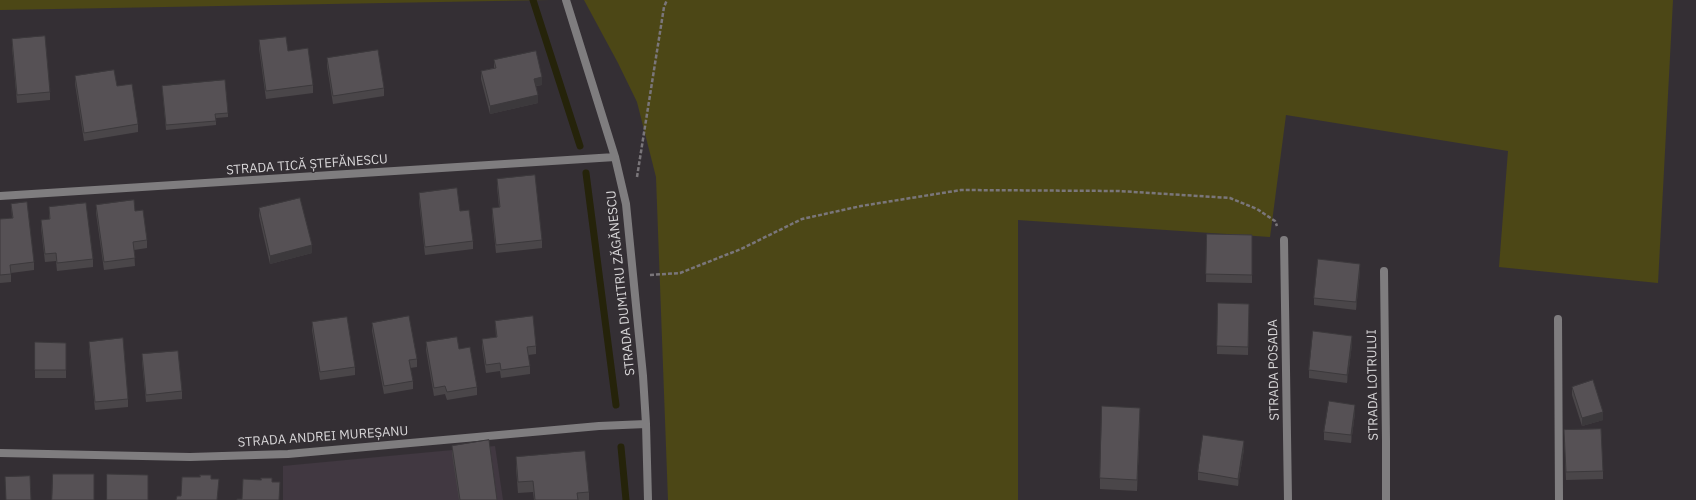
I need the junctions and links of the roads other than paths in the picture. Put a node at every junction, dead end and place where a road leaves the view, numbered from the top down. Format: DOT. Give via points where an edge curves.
graph roads {
  1 [pos="566,0"];
  2 [pos="615,157"];
  3 [pos="0,196"];
  4 [pos="1284,240"];
  5 [pos="1384,270"];
  6 [pos="1558,319"];
  7 [pos="646,424"];
  8 [pos="0,453"];
  9 [pos="648,500"];
  10 [pos="1288,500"];
  11 [pos="1386,500"];
  12 [pos="1558,500"];
  1 -- 2 [label="street, STRADA DUMITRU ZĂGĂNESCU"];
  2 -- 3 [label="street, STRADA TICĂ ȘTEFĂNESCU"];
  2 -- 7 [label="street, STRADA DUMITRU ZĂGĂNESCU" via="626,204"];
  4 -- 10 [label="street, STRADA POSADA"];
  5 -- 11 [label="street, STRADA LOTRULUI"];
  6 -- 12 [label="street"];
  7 -- 8 [label="street, STRADA ANDREI MUREȘANU" via="592,426 288,454 190,457"];
  7 -- 9 [label="street, STRADA DUMITRU ZĂGĂNESCU"];
}
